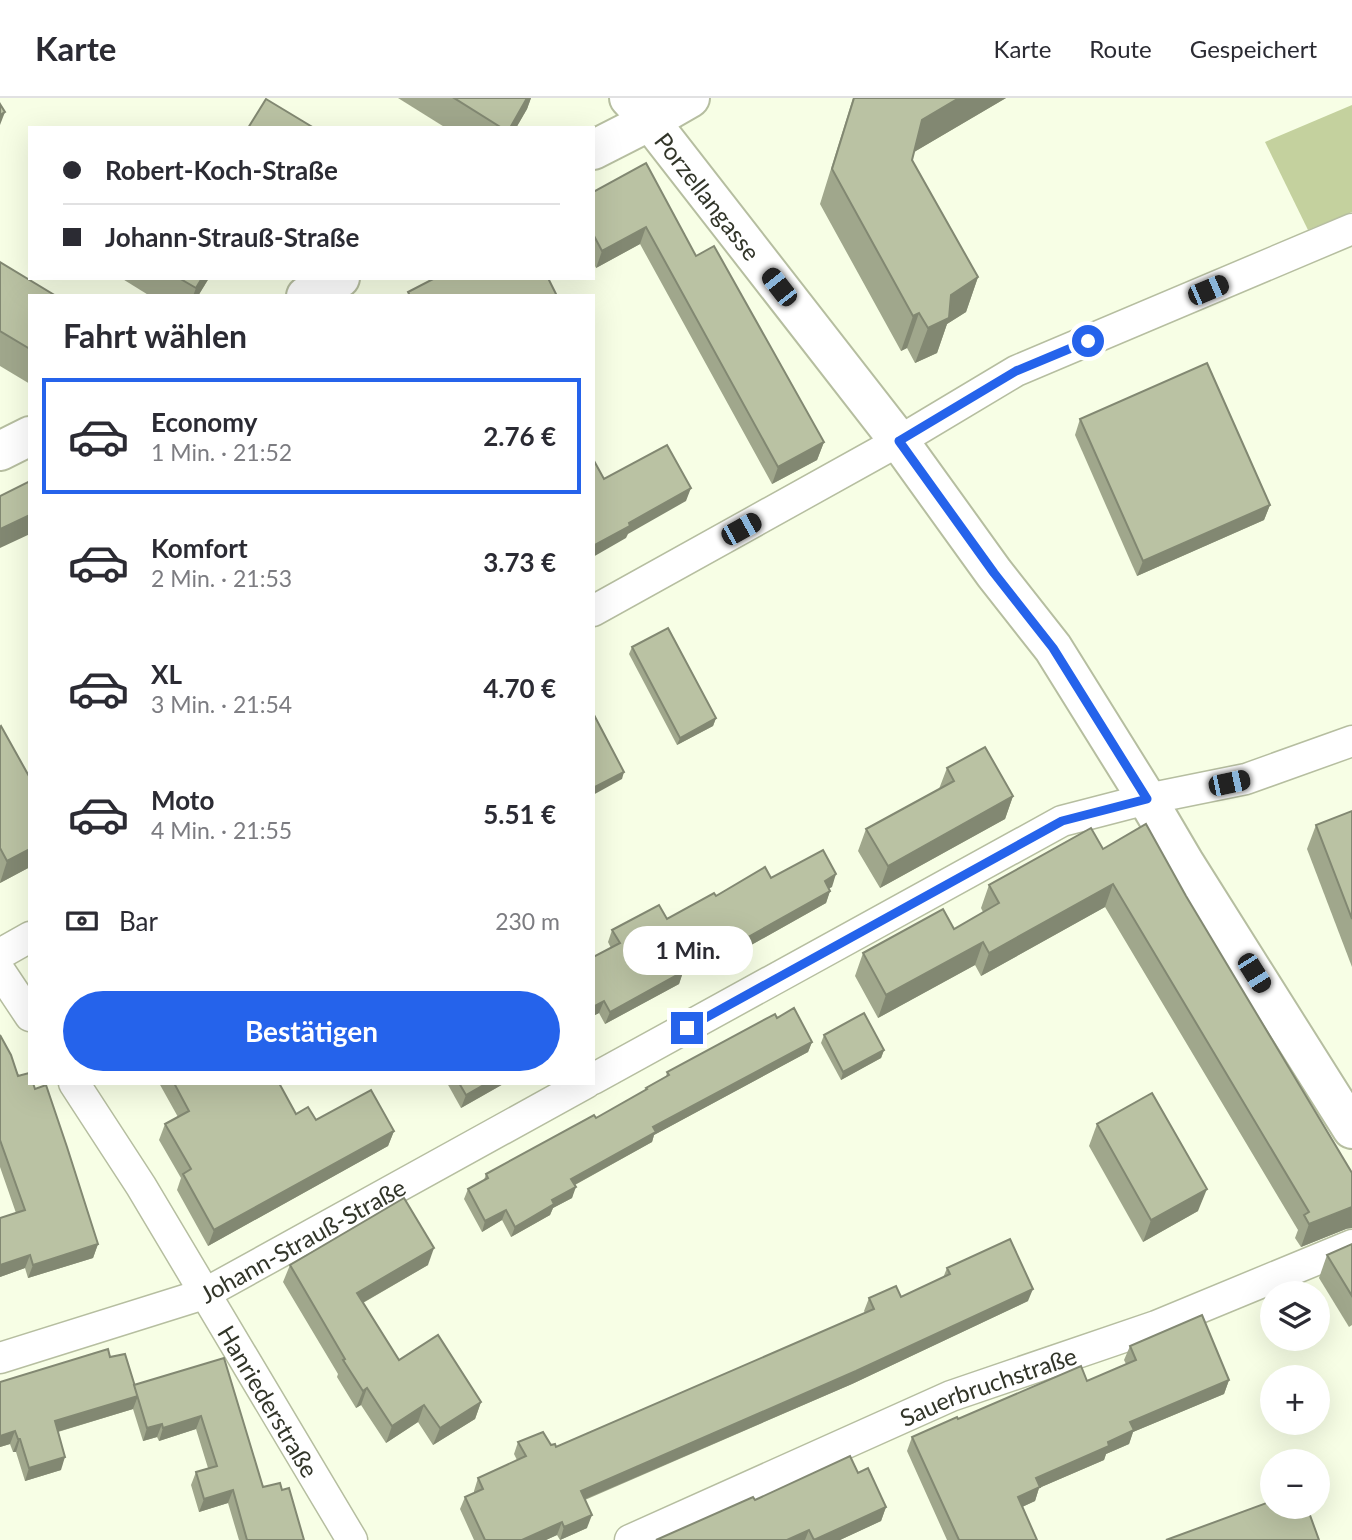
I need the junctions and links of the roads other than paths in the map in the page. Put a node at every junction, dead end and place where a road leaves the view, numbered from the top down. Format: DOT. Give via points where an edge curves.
graph roads {
  1 [pos="690,98"];
  2 [pos="639,110"];
  3 [pos="595,148"];
  4 [pos="1352,229"];
  5 [pos="336,280"];
  6 [pos="310,294"];
  7 [pos="28,437"];
  8 [pos="899,441"];
  9 [pos="0,451"];
  10 [pos="595,610"];
  11 [pos="1352,741"];
  12 [pos="1147,799"];
  13 [pos="28,938"];
  14 [pos="0,954"];
  15 [pos="0,971"];
  16 [pos="28,1013"];
  17 [pos="595,1078"];
  18 [pos="75,1085"];
  19 [pos="582,1085"];
  20 [pos="1352,1129"];
  21 [pos="1352,1245"];
  22 [pos="204,1294"];
  23 [pos="0,1358"];
  24 [pos="352,1540"];
  25 [pos="630,1540"];
  1 -- 2 [label="street"];
  2 -- 3 [label="street"];
  2 -- 8 [label="street, Porzellangasse"];
  4 -- 8 [label="street" via="1016,371"];
  5 -- 6 [label="street"];
  7 -- 9 [label="street"];
  8 -- 10 [label="street"];
  8 -- 12 [label="street, Porzellangasse" via="1053,648"];
  11 -- 12 [label="street" via="1245,779"];
  12 -- 17 [label="street" via="1062,821"];
  12 -- 20 [label="street, Porzellangasse"];
  13 -- 14 [label="street"];
  15 -- 16 [label="street"];
  18 -- 22 [label="street, Hanriederstraße"];
  19 -- 22 [label="street, Johann-Strauß-Straße"];
  21 -- 25 [label="street, Sauerbruchstraße" via="1156,1326 951,1396"];
  22 -- 23 [label="street, Johann-Strauß-Straße"];
  22 -- 24 [label="street, Hanriederstraße"];
}
